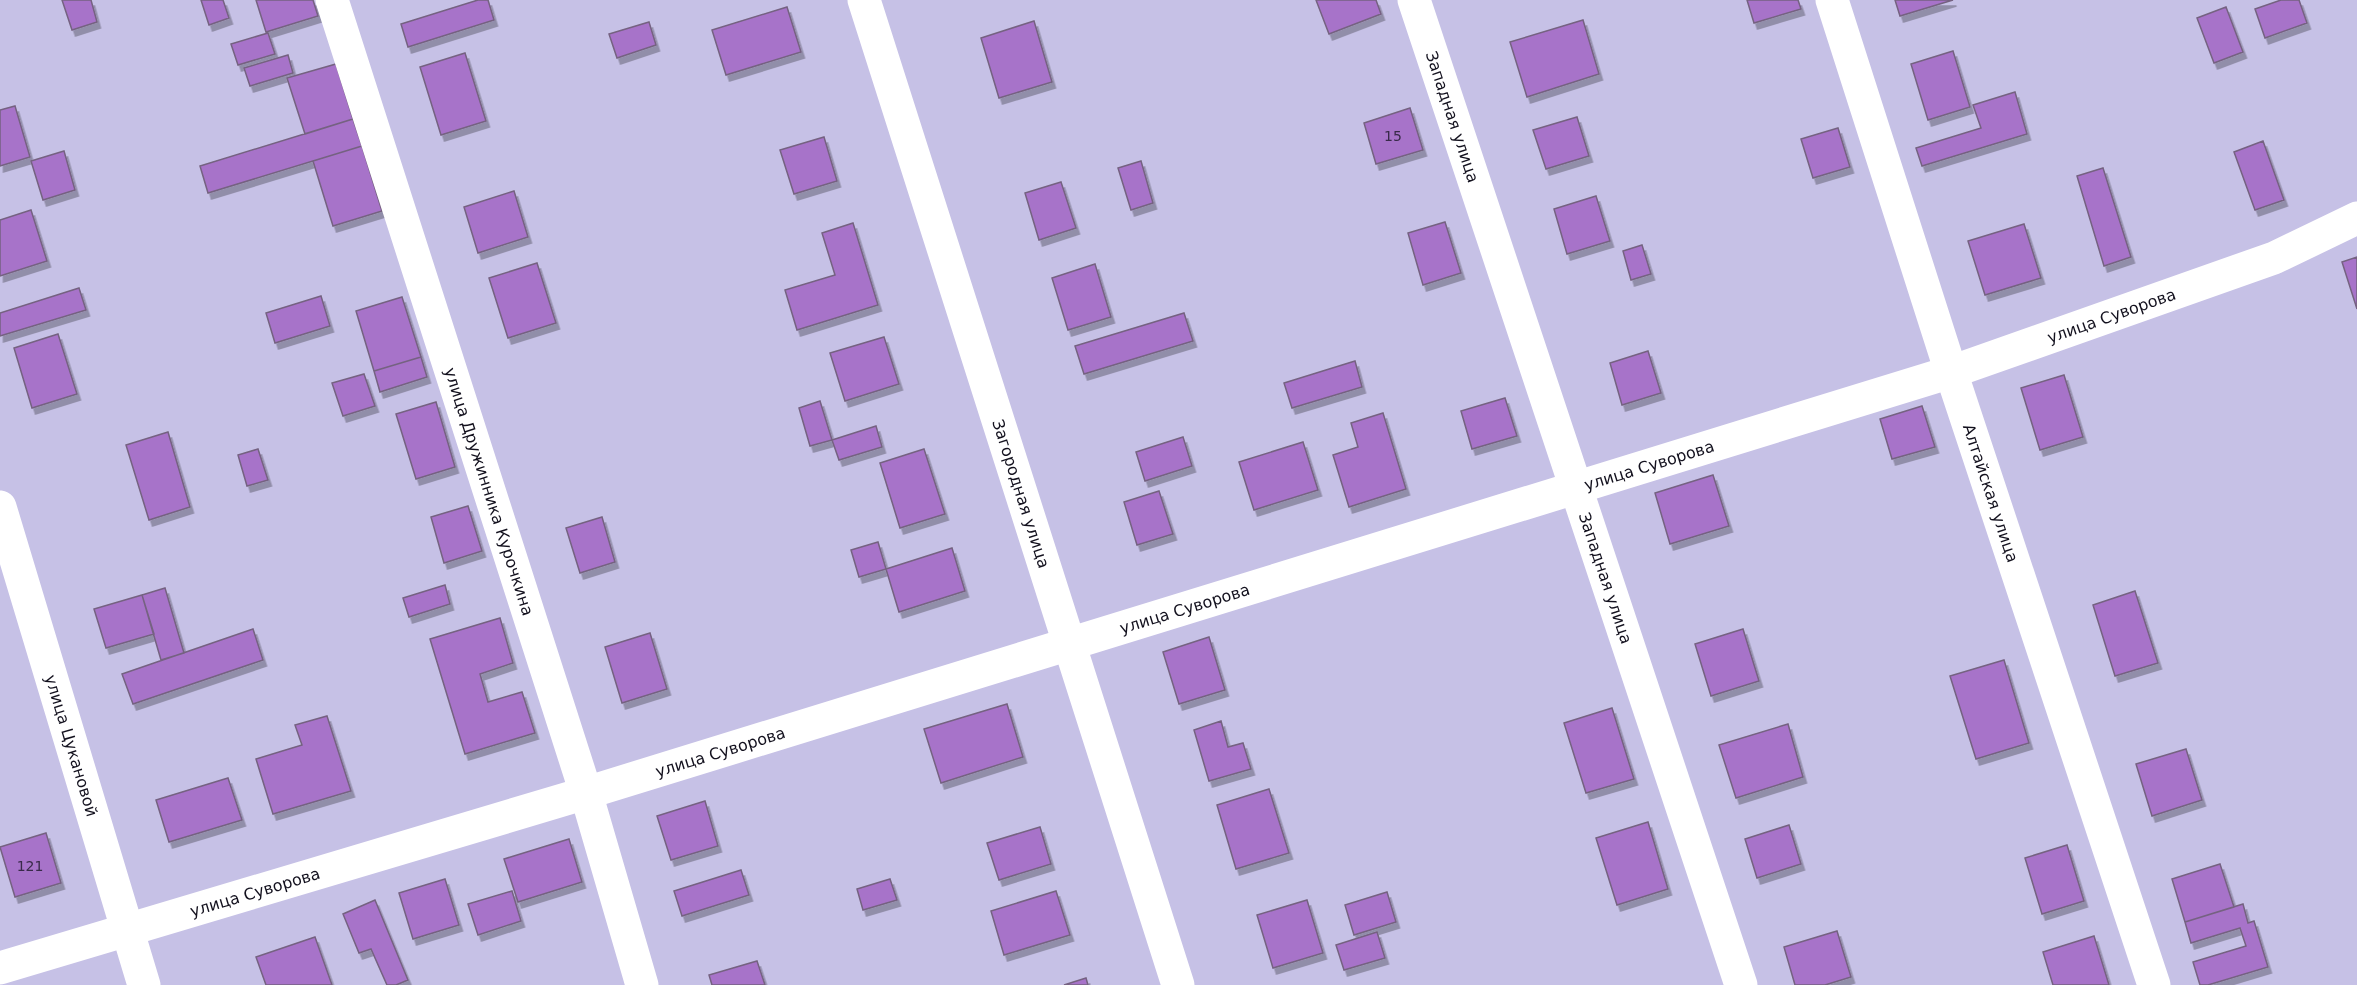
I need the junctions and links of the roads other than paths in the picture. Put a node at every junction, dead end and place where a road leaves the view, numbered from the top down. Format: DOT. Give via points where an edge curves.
graph roads {
  1 [pos="332,0"];
  2 [pos="864,0"];
  3 [pos="1414,0"];
  4 [pos="1832,0"];
  5 [pos="2357,218"];
  6 [pos="1951,372"];
  7 [pos="1575,487"];
  8 [pos="0,507"];
  9 [pos="1069,645"];
  10 [pos="586,793"];
  11 [pos="126,930"];
  12 [pos="0,968"];
  13 [pos="144,985"];
  14 [pos="642,985"];
  15 [pos="1178,985"];
  16 [pos="1741,985"];
  17 [pos="2154,985"];
  1 -- 10 [label="street, улица Дружинника Курочкина"];
  2 -- 9 [label="street, Загородная улица"];
  3 -- 7 [label="street, Западная улица"];
  4 -- 6 [label="street, Алтайская улица"];
  5 -- 6 [label="street, улица Суворова" via="2274,258"];
  6 -- 7 [label="street, улица Суворова"];
  6 -- 17 [label="street, Алтайская улица"];
  7 -- 9 [label="street, улица Суворова"];
  7 -- 16 [label="street, Западная улица"];
  8 -- 11 [label="street, улица Цукановой"];
  9 -- 10 [label="street, улица Суворова"];
  9 -- 15 [label="street, Загородная улица"];
  10 -- 11 [label="street, улица Суворова"];
  10 -- 14 [label="street, улица Дружинника Курочкина"];
  11 -- 12 [label="street, улица Суворова"];
  11 -- 13 [label="street, улица Цукановой"];
}
